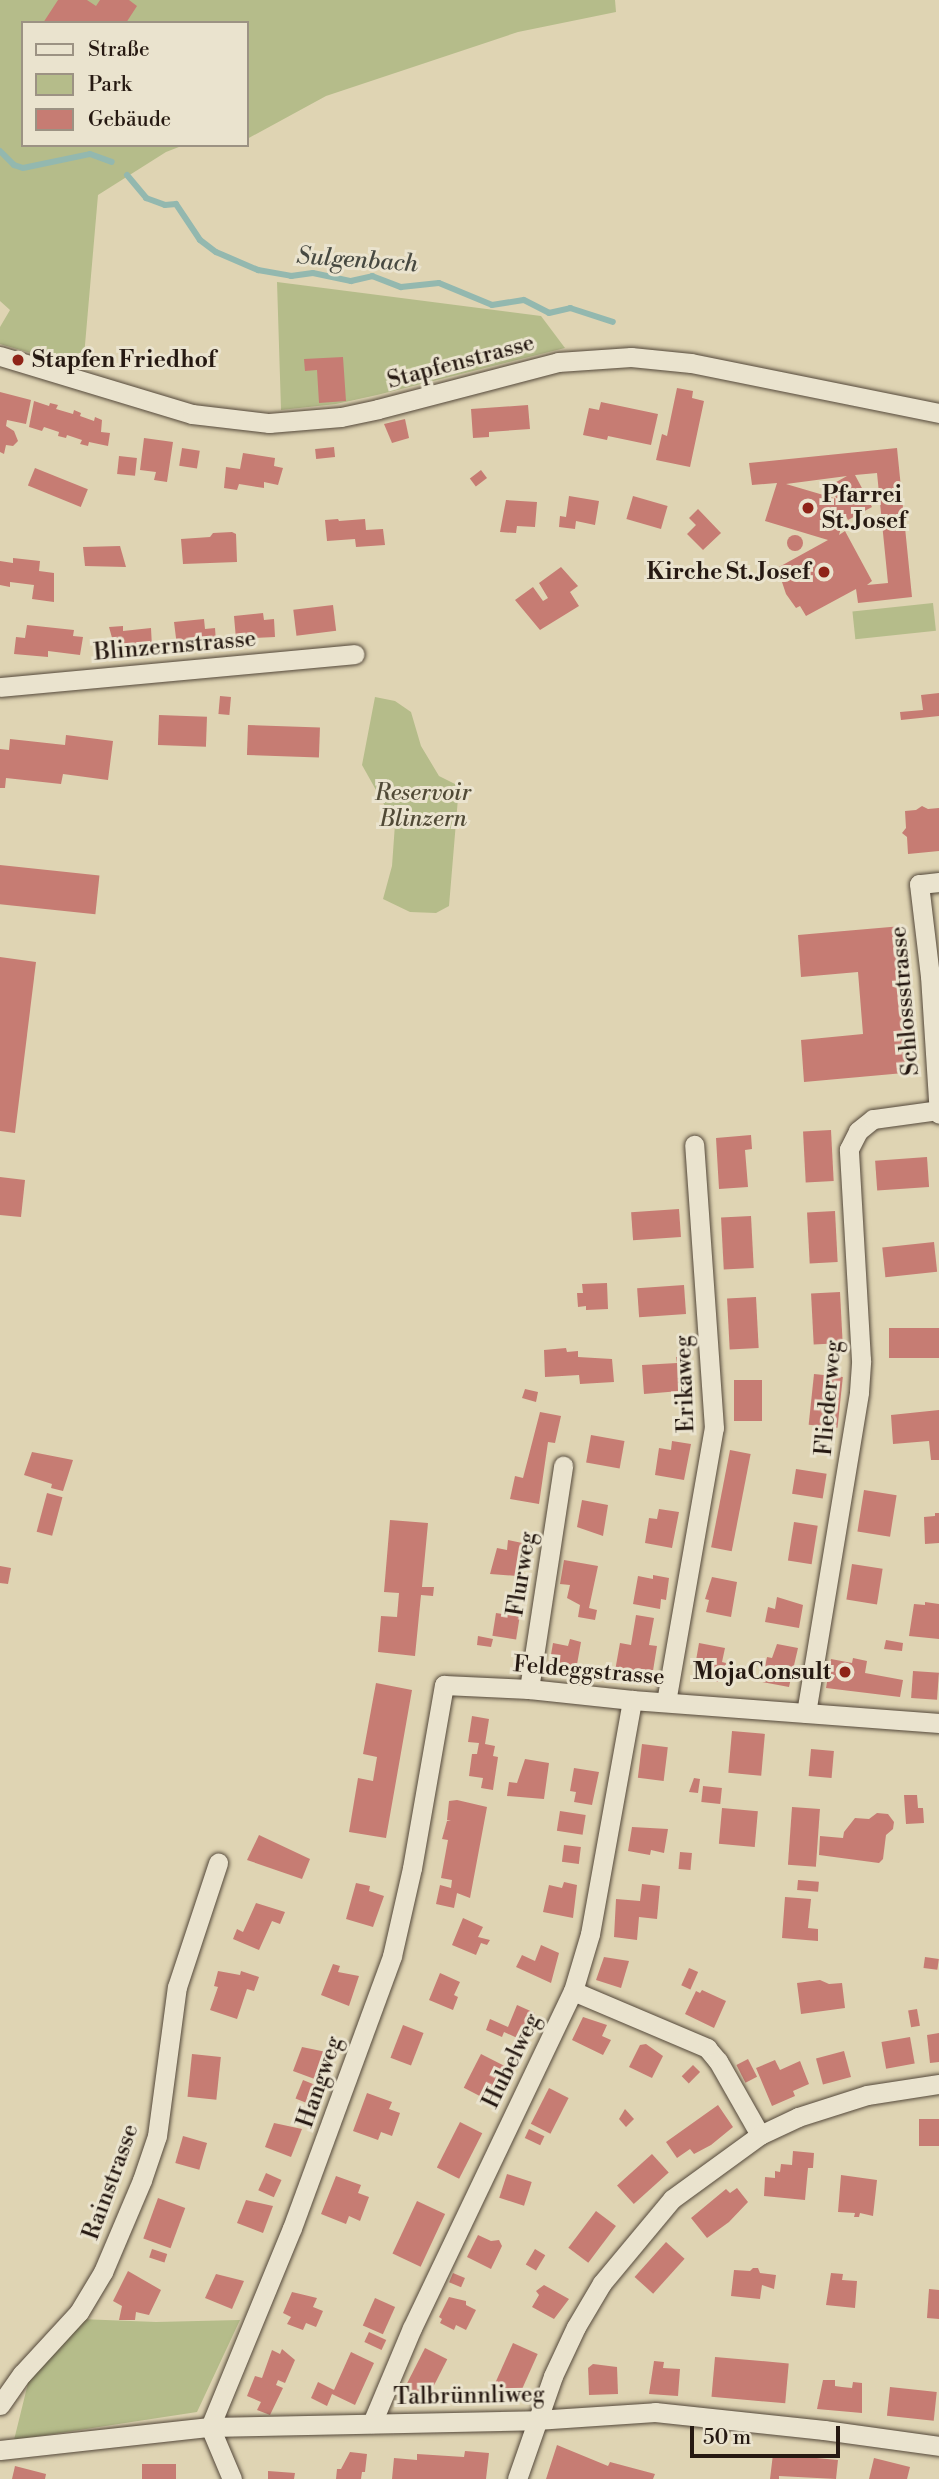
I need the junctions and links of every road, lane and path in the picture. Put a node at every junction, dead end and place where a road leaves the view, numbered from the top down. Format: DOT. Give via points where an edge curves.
graph roads {
  1 [pos="0,356"];
  2 [pos="939,413"];
  3 [pos="354,654"];
  4 [pos="0,687"];
  5 [pos="939,882"];
  6 [pos="939,1112"];
  7 [pos="694,1145"];
  8 [pos="563,1466"];
  9 [pos="444,1685"];
  10 [pos="529,1689"];
  11 [pos="632,1700"];
  12 [pos="666,1702"];
  13 [pos="806,1713"];
  14 [pos="939,1723"];
  15 [pos="218,1863"];
  16 [pos="573,1991"];
  17 [pos="939,2084"];
  18 [pos="760,2135"];
  19 [pos="0,2405"];
  20 [pos="536,2420"];
  21 [pos="372,2423"];
  22 [pos="210,2427"];
  23 [pos="939,2446"];
  24 [pos="0,2450"];
  25 [pos="232,2479"];
  26 [pos="517,2479"];
  1 -- 2 [label="street, Stapfenstrasse" via="192,414 270,423 341,417 558,362 631,357 691,363"];
  3 -- 4 [label="street, Blinzernstrasse"];
  5 -- 6 [label="street, Schlossstrasse" via="919,884"];
  6 -- 13 [label="street, Fliederweg" via="873,1119 858,1131 849,1149 859,1392"];
  7 -- 12 [label="street, Erikaweg" via="714,1427"];
  8 -- 10 [label="street, Flurweg"];
  9 -- 10 [label="street, Feldeggstrasse"];
  9 -- 22 [label="street, Hangweg" via="392,1956 292,2228"];
  10 -- 11 [label="street, Feldeggstrasse"];
  11 -- 12 [label="street, Feldeggstrasse"];
  11 -- 16 [label="street, Hubelweg" via="590,1934"];
  12 -- 13 [label="street, Feldeggstrasse"];
  13 -- 14 [label="street, Feldeggstrasse"];
  15 -- 19 [label="street, Rainstrasse" via="177,1987 157,2136 145,2172 103,2272 79,2312"];
  16 -- 18 [label="street" via="707,2048"];
  16 -- 21 [label="street, Hubelweg" via="412,2328"];
  17 -- 18 [label="street" via="838,2102"];
  18 -- 20 [label="street" via="687,2186 629,2247 576,2327"];
  20 -- 21 [label="street, Talbrünnliweg"];
  20 -- 23 [label="street, Talbrünnliweg" via="655,2412"];
  20 -- 26 [label="street"];
  21 -- 22 [label="street, Talbrünnliweg"];
  22 -- 24 [label="street, Talbrünnliweg"];
  22 -- 25 [label="street"];
}
